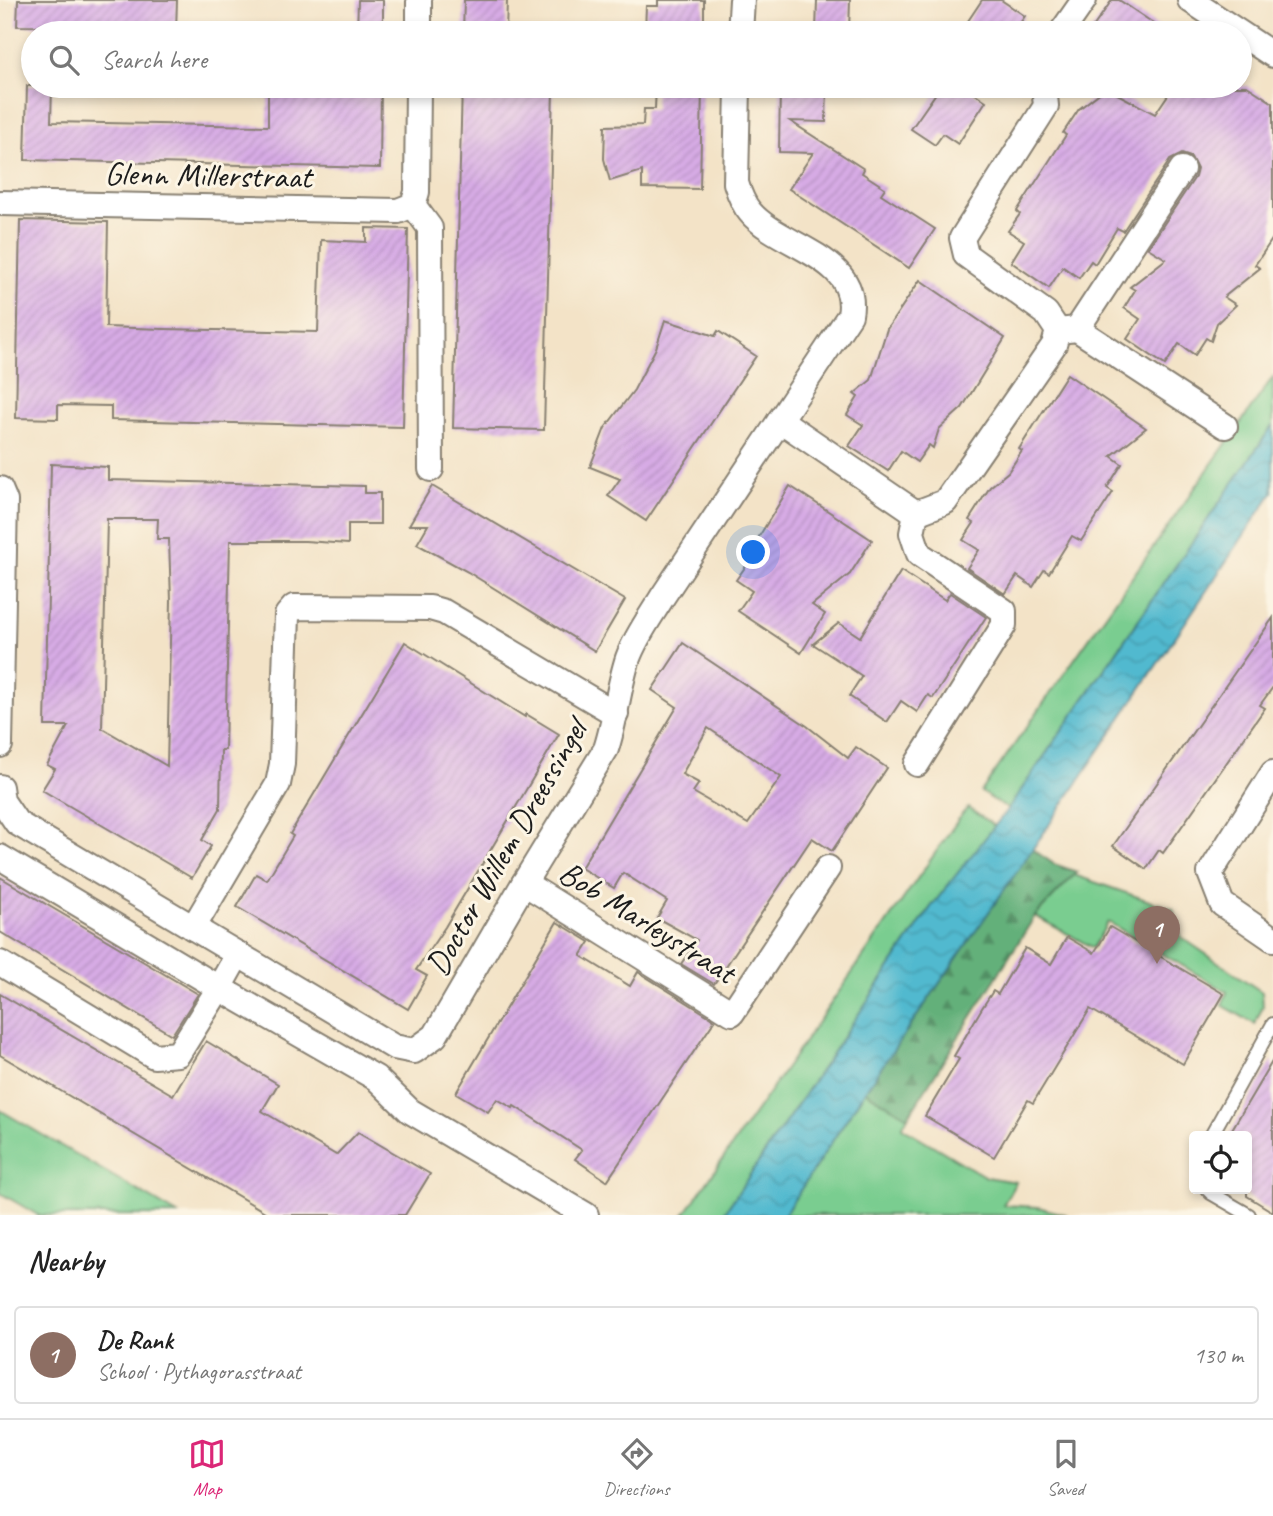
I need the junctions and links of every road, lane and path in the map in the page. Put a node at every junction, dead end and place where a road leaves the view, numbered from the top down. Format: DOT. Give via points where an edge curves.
graph roads {
  1 [pos="419,0"];
  2 [pos="742,0"];
  3 [pos="1084,0"];
  4 [pos="1190,0"];
  5 [pos="419,21"];
  6 [pos="741,21"];
  7 [pos="1069,21"];
  8 [pos="1222,21"];
  9 [pos="1252,41"];
  10 [pos="1273,55"];
  11 [pos="418,98"];
  12 [pos="738,98"];
  13 [pos="1045,98"];
  14 [pos="1182,169"];
  15 [pos="0,203"];
  16 [pos="413,205"];
  17 [pos="1067,330"];
  18 [pos="780,420"];
  19 [pos="1225,426"];
  20 [pos="430,469"];
  21 [pos="0,489"];
  22 [pos="916,513"];
  23 [pos="616,714"];
  24 [pos="0,745"];
  25 [pos="917,764"];
  26 [pos="1273,774"];
  27 [pos="1,797"];
  28 [pos="0,858"];
  29 [pos="828,868"];
  30 [pos="524,883"];
  31 [pos="192,928"];
  32 [pos="1273,939"];
  33 [pos="237,954"];
  34 [pos="0,963"];
  35 [pos="219,988"];
  36 [pos="1273,1024"];
  37 [pos="1214,1131"];
  38 [pos="1212,1194"];
  39 [pos="586,1215"];
  40 [pos="1249,1215"];
  1 -- 5 [label="street"];
  2 -- 6 [label="street"];
  3 -- 7 [label="street"];
  4 -- 8 [label="street"];
  9 -- 10 [label="street"];
  11 -- 16 [label="street"];
  12 -- 18 [label="street, Doctor Willem Dreessingel" via="736,183 740,195 756,218 837,271 852,303 850,315"];
  13 -- 17 [label="street" via="1046,106 962,238 966,255"];
  14 -- 17 [label="street"];
  15 -- 16 [label="street, Glenn Millerstraat" via="398,211"];
  16 -- 20 [label="street" via="430,228"];
  17 -- 19 [label="street"];
  17 -- 22 [label="street" via="945,502"];
  18 -- 22 [label="street"];
  18 -- 23 [label="street, Doctor Willem Dreessingel" via="634,644"];
  21 -- 24 [label="street" via="5,501"];
  22 -- 25 [label="street" via="912,533 919,554 1004,611 1004,625"];
  23 -- 30 [label="street, Doctor Willem Dreessingel" via="606,749"];
  23 -- 31 [label="street" via="444,612 430,608 294,607 287,615 278,784"];
  26 -- 32 [label="street" via="1210,873 1222,904"];
  27 -- 31 [label="street, Doctor Willem Dreessingel" via="17,823"];
  28 -- 35 [label="street"];
  29 -- 30 [label="street, Bob Marleystraat" via="732,1013"];
  30 -- 33 [label="street, Doctor Willem Dreessingel" via="435,1036 414,1051 394,1046"];
  31 -- 33 [label="street, Doctor Willem Dreessingel"];
  33 -- 35 [label="street"];
  34 -- 35 [label="street" via="154,1056 178,1054"];
  35 -- 39 [label="street" via="376,1078 410,1111"];
  36 -- 37 [label="lane"];
  38 -- 40 [label="lane"];
}
